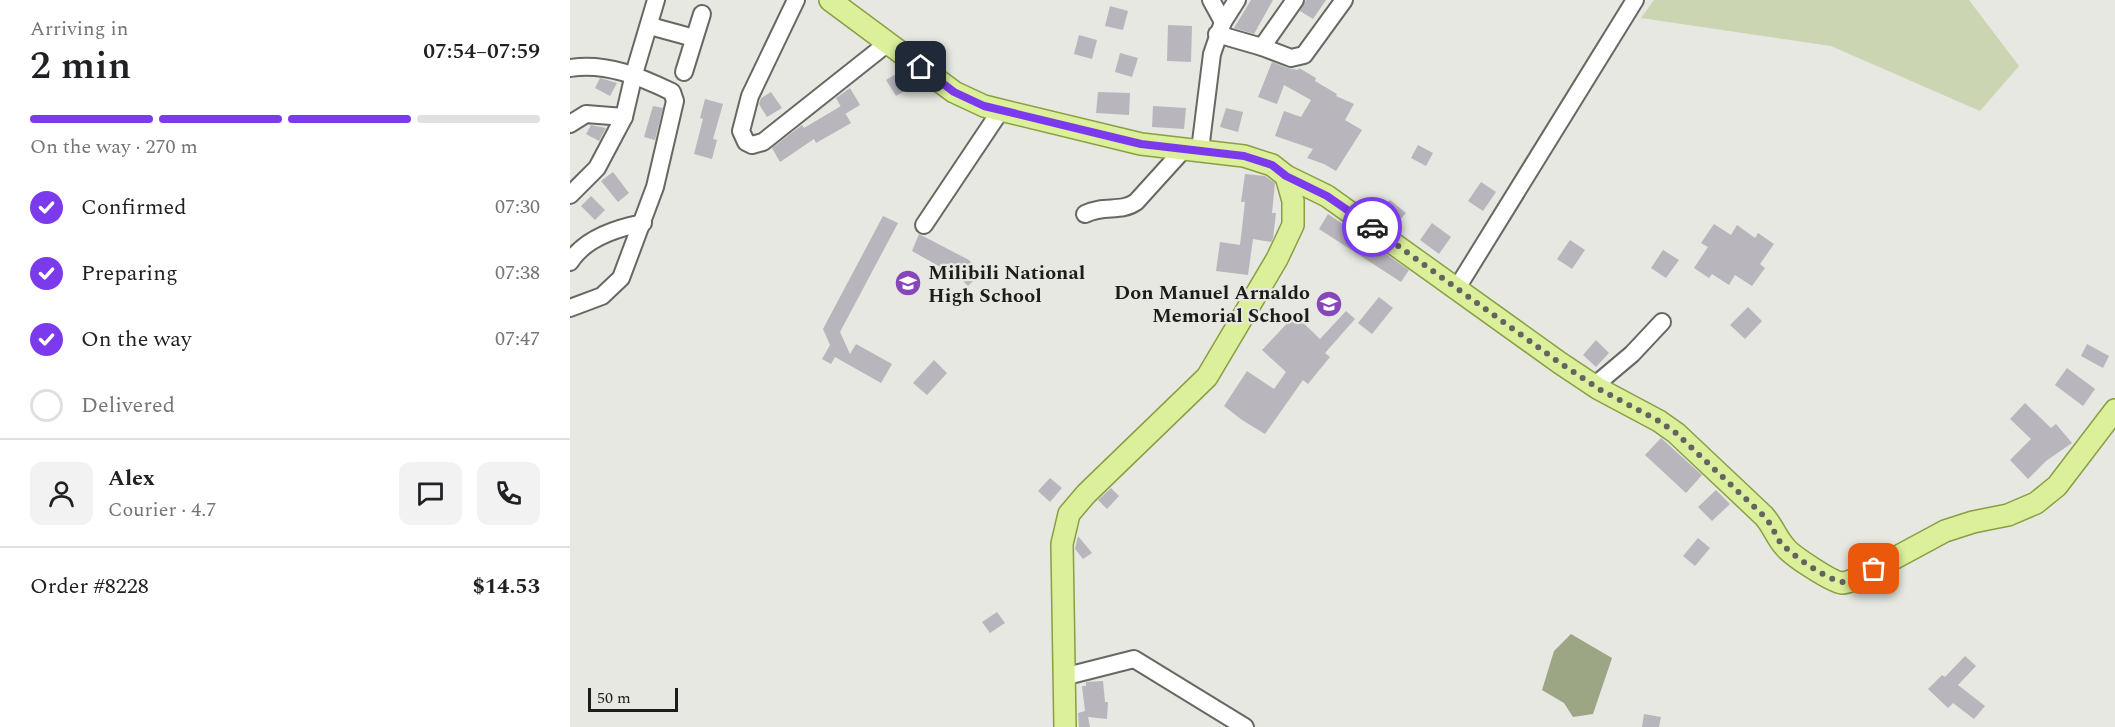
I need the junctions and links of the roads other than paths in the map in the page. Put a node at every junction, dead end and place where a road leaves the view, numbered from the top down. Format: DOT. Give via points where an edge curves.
graph roads {
  1 [pos="656,0"];
  2 [pos="796,0"];
  3 [pos="830,0"];
  4 [pos="1212,0"];
  5 [pos="1237,0"];
  6 [pos="1295,0"];
  7 [pos="1344,0"];
  8 [pos="1635,0"];
  9 [pos="702,14"];
  10 [pos="650,26"];
  11 [pos="1220,28"];
  12 [pos="694,38"];
  13 [pos="889,42"];
  14 [pos="1262,47"];
  15 [pos="570,68"];
  16 [pos="684,72"];
  17 [pos="634,74"];
  18 [pos="1001,110"];
  19 [pos="624,117"];
  20 [pos="570,124"];
  21 [pos="1192,150"];
  22 [pos="1286,176"];
  23 [pos="570,195"];
  24 [pos="1085,214"];
  25 [pos="643,223"];
  26 [pos="924,225"];
  27 [pos="570,262"];
  28 [pos="1456,288"];
  29 [pos="570,308"];
  30 [pos="1662,322"];
  31 [pos="1594,386"];
  32 [pos="2115,410"];
  33 [pos="1063,677"];
  34 [pos="1065,727"];
  35 [pos="1245,727"];
  1 -- 10 [label="street"];
  2 -- 13 [label="street" via="750,96 741,131 752,145 763,142"];
  3 -- 13 [label="main road"];
  4 -- 11 [label="street"];
  5 -- 11 [label="street"];
  6 -- 14 [label="street"];
  7 -- 14 [label="street" via="1304,55 1292,58"];
  8 -- 28 [label="street"];
  9 -- 12 [label="street"];
  10 -- 12 [label="street"];
  10 -- 17 [label="street"];
  11 -- 14 [label="street"];
  11 -- 21 [label="street"];
  12 -- 16 [label="street"];
  13 -- 18 [label="main road" via="954,92"];
  15 -- 17 [label="street" via="583,66"];
  17 -- 19 [label="street"];
  17 -- 25 [label="street" via="672,92 675,101"];
  18 -- 21 [label="main road" via="1141,144"];
  18 -- 26 [label="street"];
  19 -- 20 [label="street" via="586,114"];
  19 -- 23 [label="street" via="597,168"];
  21 -- 22 [label="main road" via="1244,156 1272,165"];
  21 -- 24 [label="street" via="1128,208 1097,208"];
  22 -- 28 [label="main road" via="1327,196"];
  22 -- 33 [label="main road" via="1293,201 1293,225 1207,376 1069,514 1062,544"];
  25 -- 27 [label="street" via="597,238"];
  25 -- 29 [label="street" via="621,278 602,296"];
  28 -- 31 [label="main road"];
  30 -- 31 [label="street"];
  31 -- 32 [label="main road" via="1676,433 1764,516 1787,550 1842,583 1945,531 2008,515 2036,503 2057,486"];
  33 -- 34 [label="main road"];
  33 -- 35 [label="street" via="1134,659"];
}
